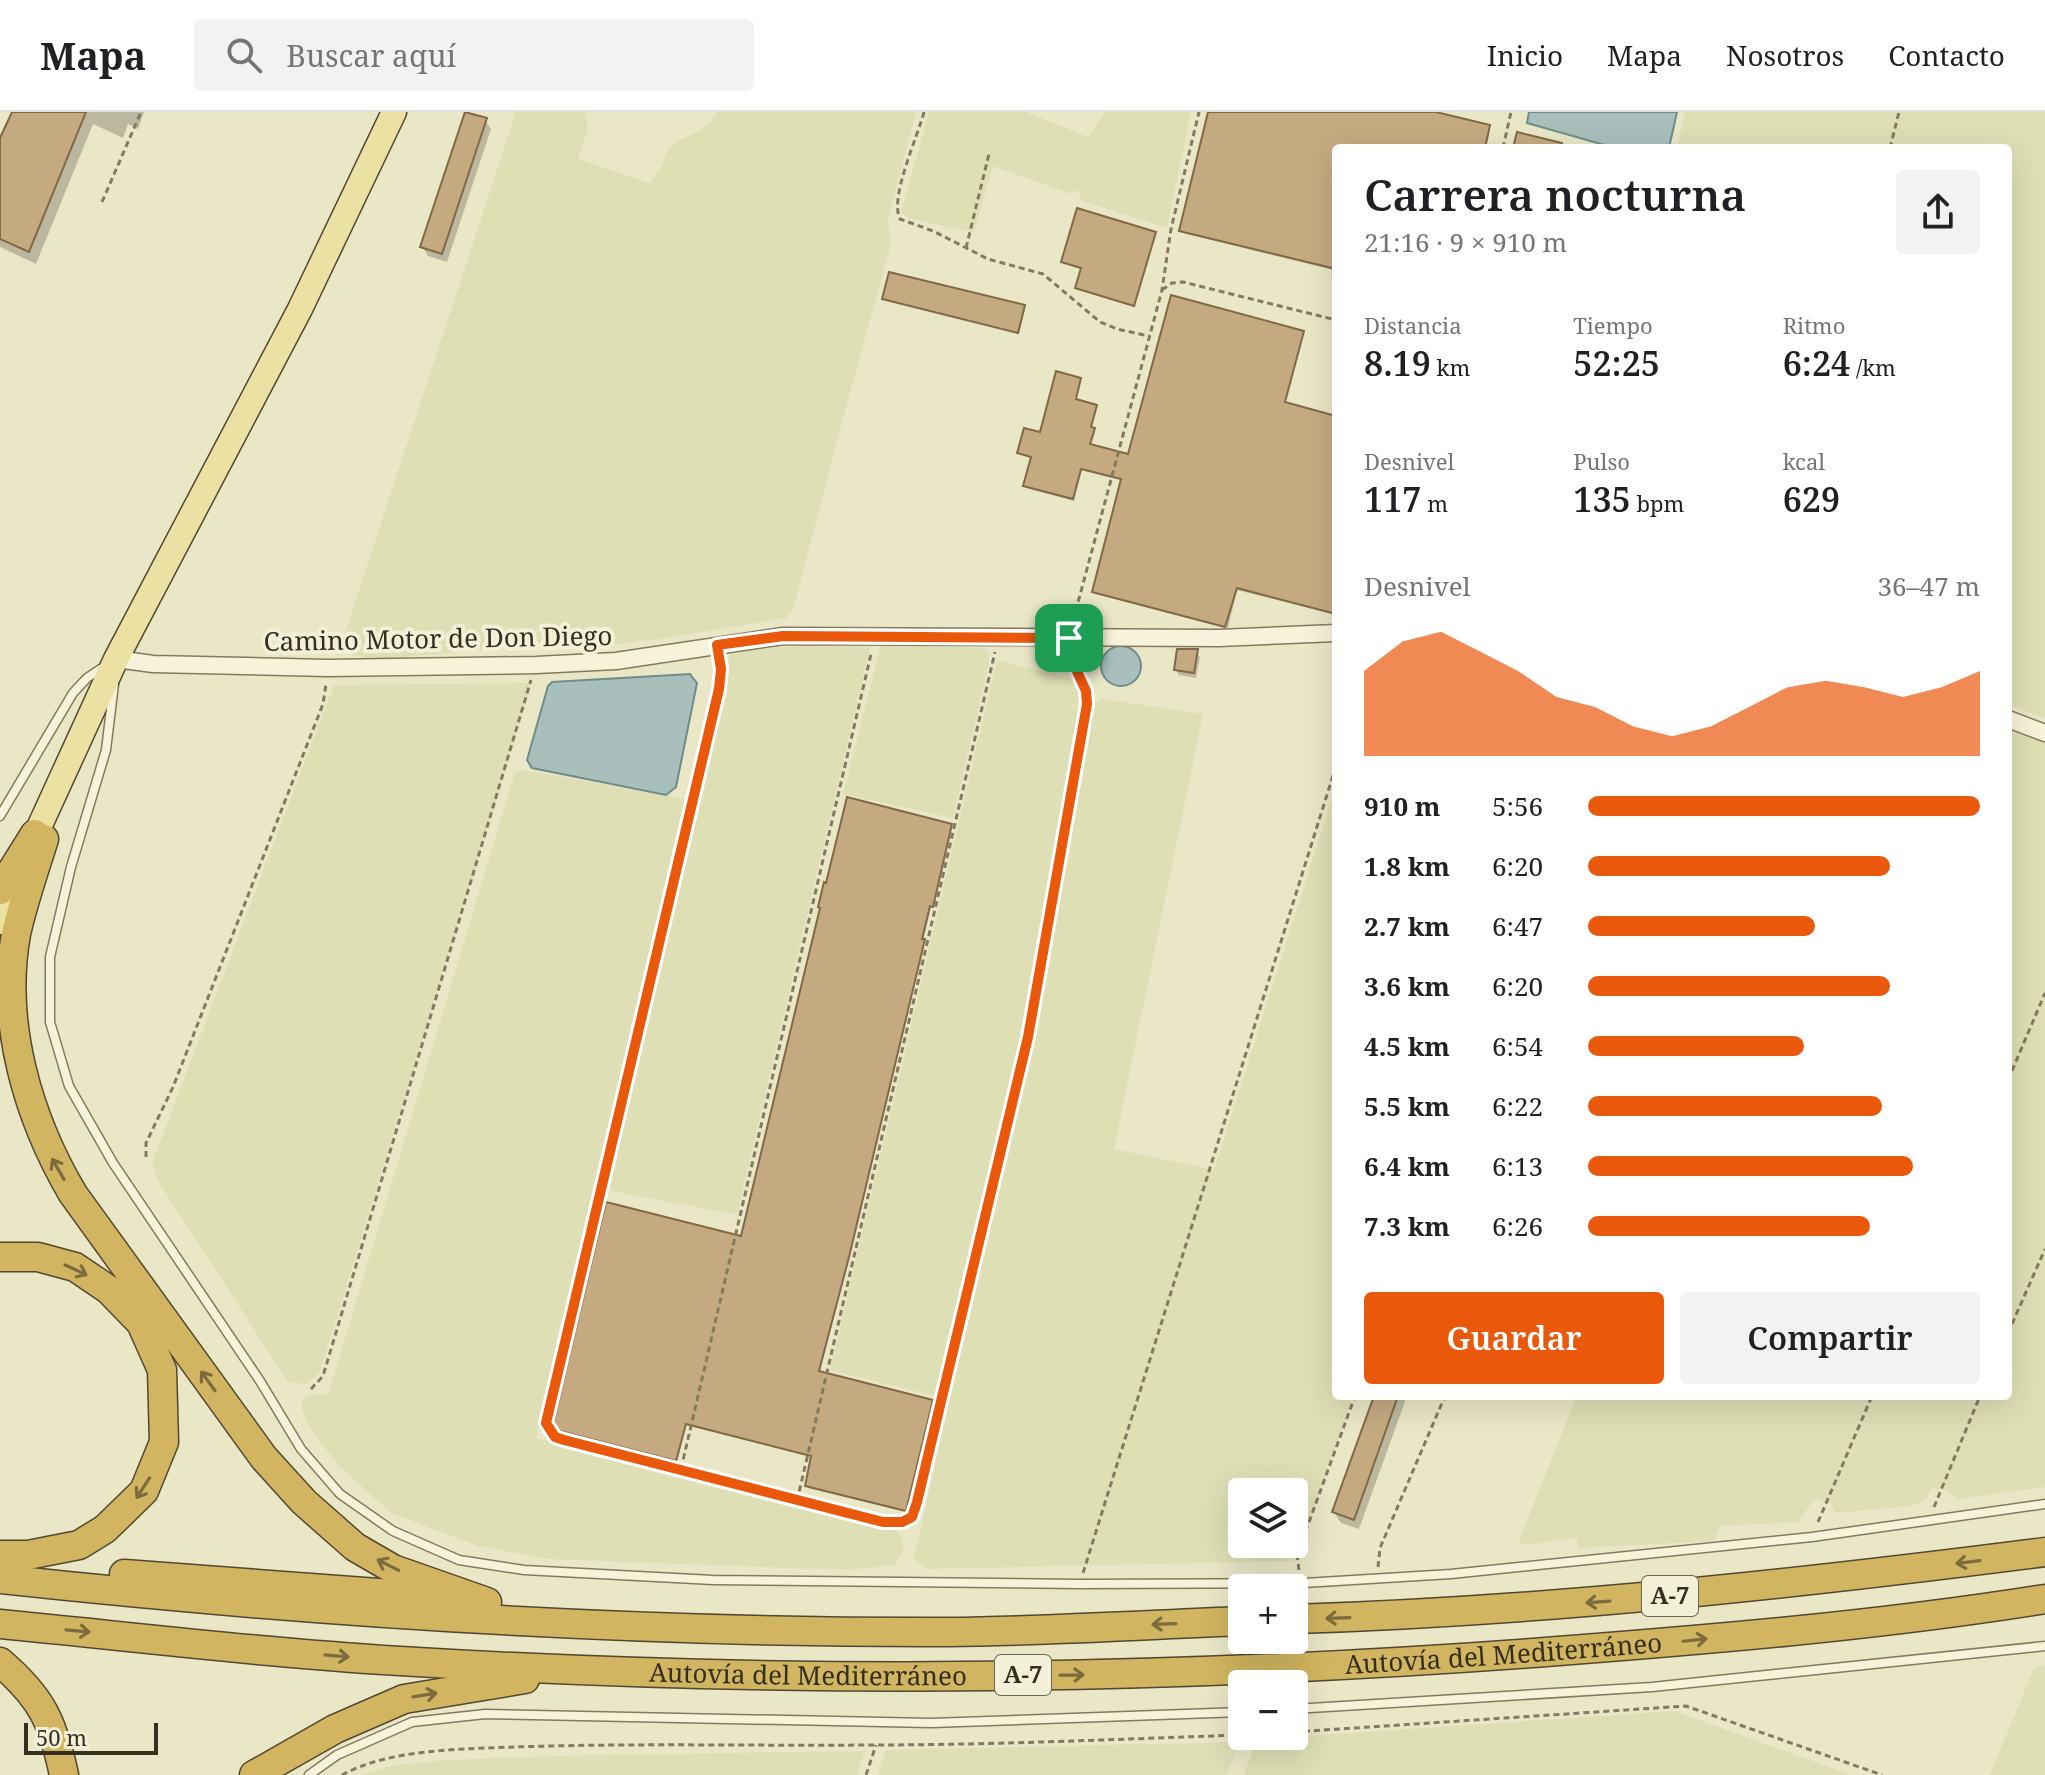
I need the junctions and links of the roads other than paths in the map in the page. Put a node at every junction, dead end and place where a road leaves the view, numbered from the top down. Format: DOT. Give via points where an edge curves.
graph roads {
  1 [pos="394,112"];
  2 [pos="1332,633"];
  3 [pos="116,659"];
  4 [pos="2012,721"];
  5 [pos="2045,733"];
  6 [pos="0,816"];
  7 [pos="40,836"];
  8 [pos="0,890"];
  9 [pos="0,922"];
  10 [pos="0,951"];
  11 [pos="0,1257"];
  12 [pos="2045,1504"];
  13 [pos="2045,1552"];
  14 [pos="0,1555"];
  15 [pos="0,1564"];
  16 [pos="0,1579"];
  17 [pos="2045,1599"];
  18 [pos="487,1602"];
  19 [pos="1308,1619"];
  20 [pos="1228,1621"];
  21 [pos="0,1624"];
  22 [pos="1126,1625"];
  23 [pos="2045,1646"];
  24 [pos="0,1662"];
  25 [pos="585,1670"];
  26 [pos="1308,1708"];
  27 [pos="1228,1712"];
  28 [pos="64,1775"];
  29 [pos="254,1775"];
  30 [pos="309,1775"];
  1 -- 3 [label="main road" via="300,309"];
  2 -- 3 [label="street, Camino Motor de Don Diego" via="1219,638 783,636 616,661 536,665 328,668"];
  3 -- 6 [label="lane" via="73,693"];
  3 -- 7 [label="main road"];
  3 -- 12 [label="lane" via="106,750 50,957 50,1022 69,1086 113,1163 301,1449 340,1494 393,1531 459,1560 524,1570 713,1580 1300,1582 1451,1574 1812,1537"];
  4 -- 5 [label="street"];
  7 -- 8 [label="highway"];
  7 -- 9 [label="main road"];
  7 -- 10 [label="main road"];
  18 -- 7 [label="highway, one-way" via="393,1569 355,1547 304,1502 264,1458 73,1194 34,1115 16,1049 9,992 15,936"];
  11 -- 14 [label="highway, one-way" via="38,1257 75,1267 109,1290 141,1323 162,1370 164,1442 144,1491 105,1529 79,1545"];
  13 -- 19 [label="highway, Autovía del Mediterráneo / A-7, one-way" via="1617,1601"];
  15 -- 18 [label="highway"];
  16 -- 22 [label="highway, Autovía del Mediterráneo / A-7" via="194,1599 597,1626 950,1632"];
  25 -- 17 [label="highway, Autovía del Mediterráneo / A-7, one-way" via="838,1675 1236,1672 1670,1643"];
  18 -- 22 [label="highway" via="612,1610 1047,1618"];
  20 -- 22 [label="highway, Autovía del Mediterráneo / A-7, one-way"];
  21 -- 25 [label="highway, Autovía del Mediterráneo / A-7, one-way" via="396,1661"];
  23 -- 26 [label="lane" via="1652,1687"];
  24 -- 28 [label="highway" via="35,1697 56,1734"];
  29 -- 25 [label="highway, one-way" via="335,1729 404,1699"];
  27 -- 30 [label="lane" via="931,1723 485,1714 412,1722 337,1755"];
}
